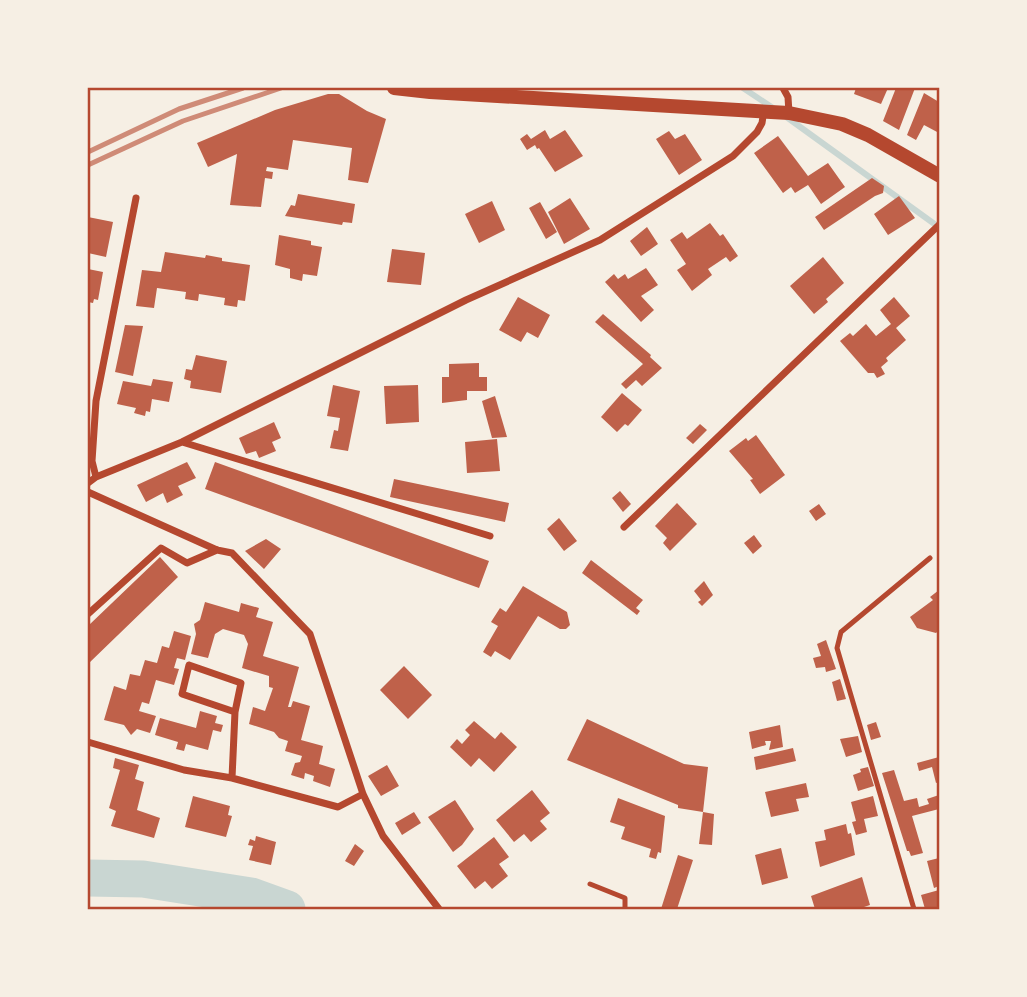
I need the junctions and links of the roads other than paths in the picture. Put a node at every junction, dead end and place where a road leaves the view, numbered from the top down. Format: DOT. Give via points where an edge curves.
graph roads {
  1 [pos="394,88"];
  2 [pos="783,88"];
  3 [pos="764,110"];
  4 [pos="789,113"];
  5 [pos="940,176"];
  6 [pos="136,198"];
  7 [pos="940,224"];
  8 [pos="182,442"];
  9 [pos="96,477"];
  10 [pos="88,483"];
  11 [pos="88,492"];
  12 [pos="624,527"];
  13 [pos="490,536"];
  14 [pos="217,550"];
  15 [pos="930,558"];
  16 [pos="88,614"];
  17 [pos="235,712"];
  18 [pos="88,742"];
  19 [pos="232,778"];
  20 [pos="363,794"];
  21 [pos="590,884"];
  22 [pos="439,909"];
  23 [pos="625,909"];
  24 [pos="914,909"];
  1 -- 3 [label="main road"];
  2 -- 4 [label="street"];
  3 -- 4 [label="main road"];
  3 -- 8 [label="street" via="757,132 733,156 600,240 466,300"];
  4 -- 5 [label="main road" via="842,124"];
  6 -- 9 [label="street" via="96,401 92,461"];
  7 -- 12 [label="street"];
  8 -- 9 [label="street"];
  8 -- 13 [label="street"];
  9 -- 10 [label="street"];
  11 -- 14 [label="street"];
  14 -- 16 [label="street" via="187,563 162,548"];
  14 -- 20 [label="street" via="232,553 310,634"];
  15 -- 24 [label="lane" via="841,632 837,648"];
  17 -- 17 [label="street" via="240,683 189,665 182,694"];
  17 -- 19 [label="street"];
  18 -- 19 [label="street" via="184,770"];
  19 -- 20 [label="street" via="338,807"];
  20 -- 22 [label="street" via="383,836"];
  21 -- 23 [label="lane" via="625,898"];
}
